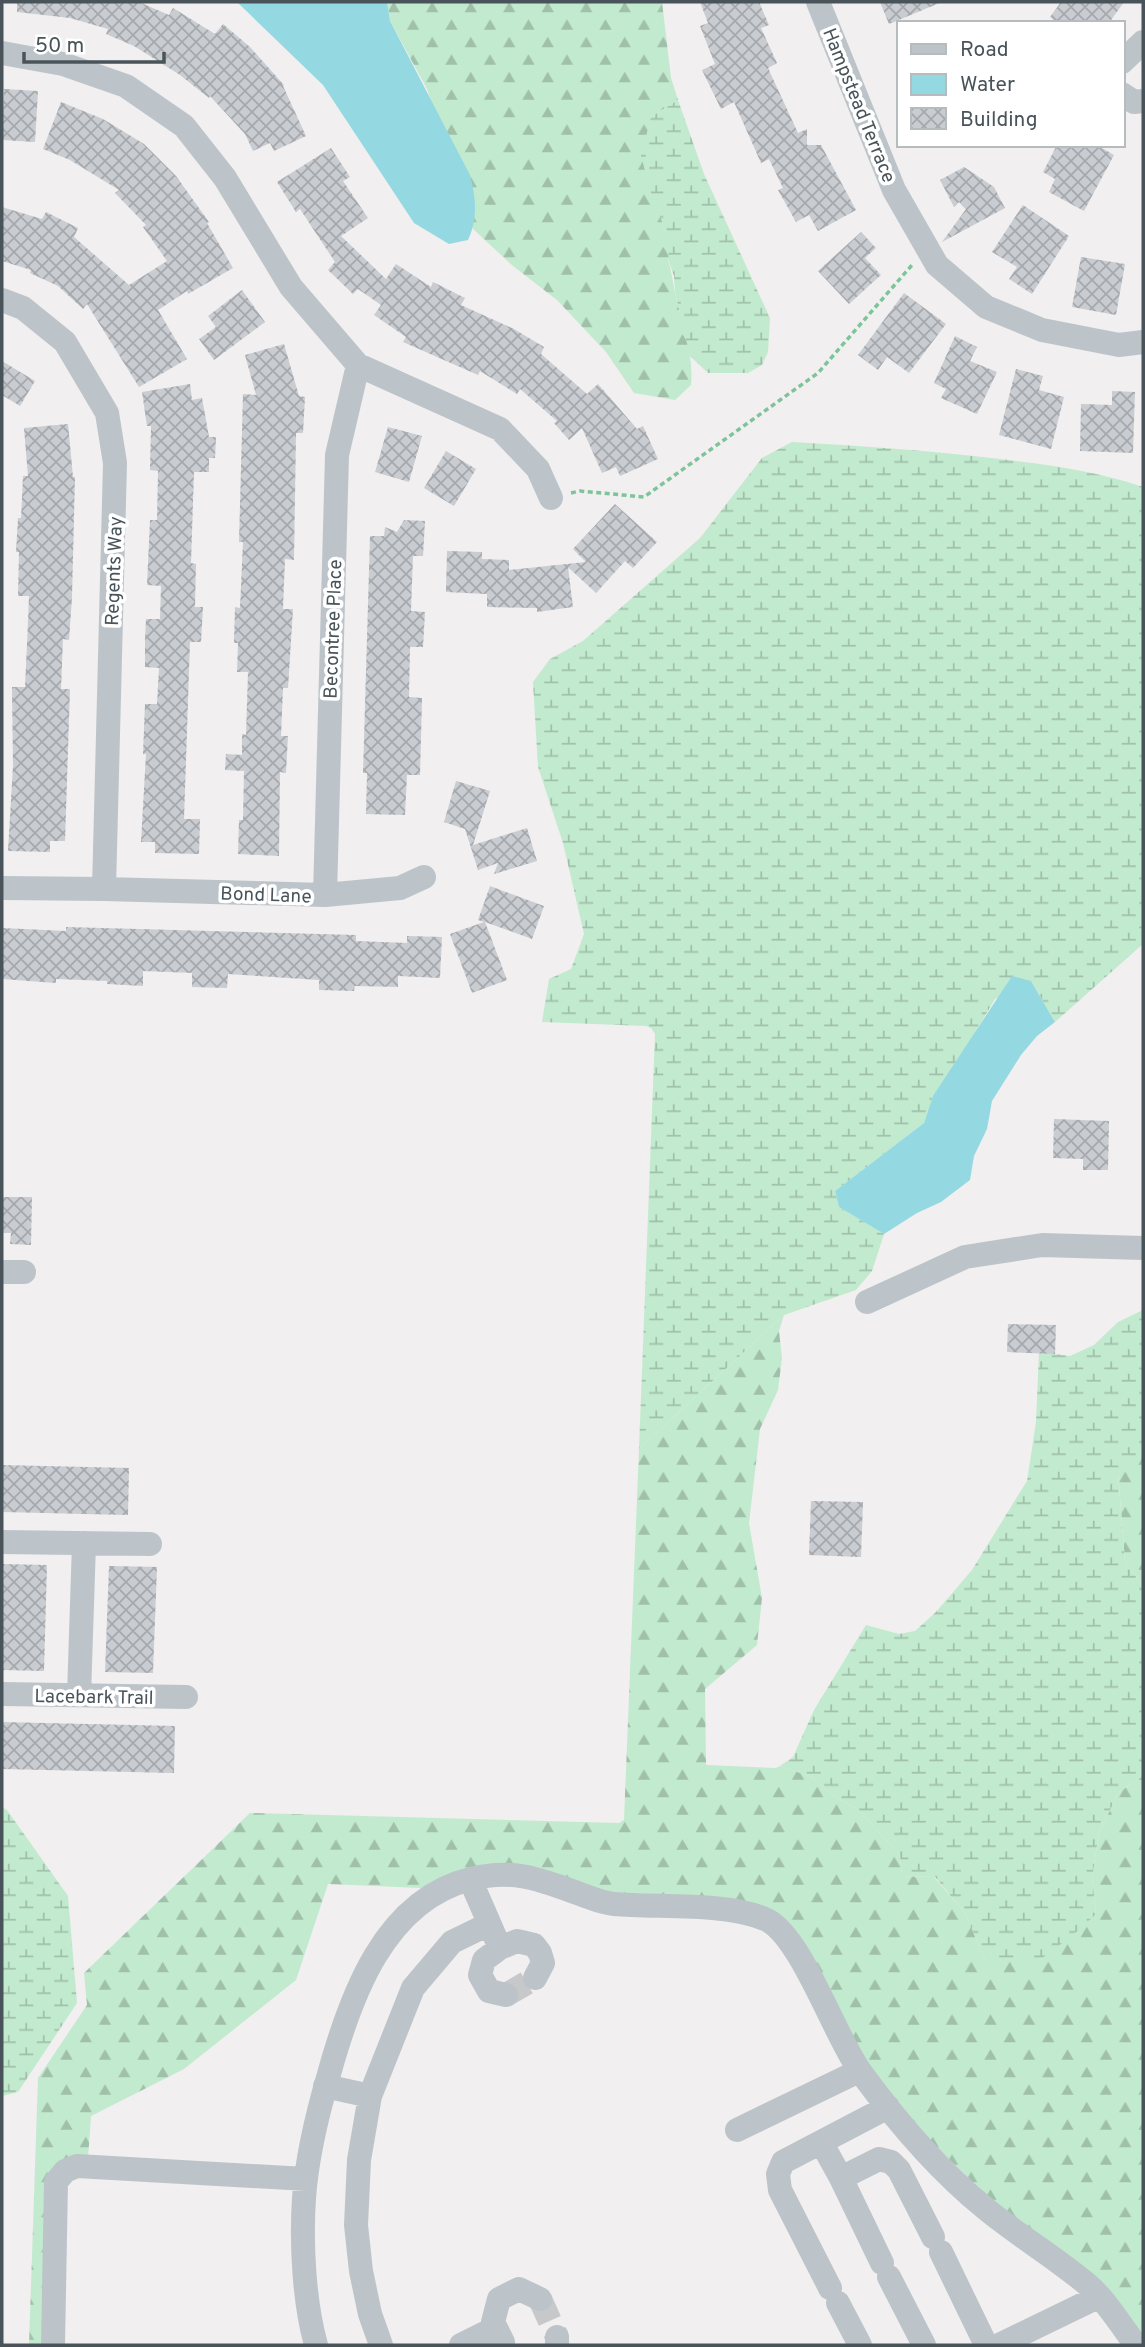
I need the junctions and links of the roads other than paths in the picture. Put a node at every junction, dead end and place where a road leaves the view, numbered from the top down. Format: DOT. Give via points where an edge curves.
graph roads {
  1 [pos="818,2"];
  2 [pos="1143,42"];
  3 [pos="2,52"];
  4 [pos="1124,60"];
  5 [pos="1124,95"];
  6 [pos="1143,101"];
  7 [pos="2,300"];
  8 [pos="1143,342"];
  9 [pos="358,365"];
  10 [pos="551,498"];
  11 [pos="424,877"];
  12 [pos="2,888"];
  13 [pos="104,888"];
  14 [pos="325,895"];
  15 [pos="1143,1248"];
  16 [pos="867,1302"];
  17 [pos="2,1542"];
  18 [pos="84,1543"];
  19 [pos="150,1544"];
  20 [pos="2,1694"];
  21 [pos="79,1695"];
  22 [pos="186,1697"];
  23 [pos="470,1879"];
  24 [pos="489,1924"];
  25 [pos="500,1948"];
  26 [pos="535,1978"];
  27 [pos="506,1995"];
  28 [pos="859,2071"];
  29 [pos="325,2086"];
  30 [pos="370,2096"];
  31 [pos="888,2107"];
  32 [pos="737,2130"];
  33 [pos="821,2142"];
  34 [pos="841,2178"];
  35 [pos="306,2179"];
  36 [pos="1098,2297"];
  37 [pos="540,2299"];
  38 [pos="501,2344"];
  39 [pos="53,2345"];
  40 [pos="316,2345"];
  41 [pos="381,2345"];
  42 [pos="461,2345"];
  43 [pos="860,2345"];
  44 [pos="924,2345"];
  45 [pos="986,2345"];
  46 [pos="999,2345"];
  47 [pos="1136,2345"];
  1 -- 8 [label="street, Hampstead Terrace" via="894,190 937,265 986,307 1042,330 1119,345"];
  2 -- 4 [label="street"];
  3 -- 9 [label="street" via="63,64 126,86 184,126 225,178 291,287"];
  5 -- 6 [label="street" via="1134,102"];
  7 -- 13 [label="street, Regents Way" via="23,308 65,342 107,413 116,463"];
  9 -- 10 [label="street" via="500,429 538,469"];
  9 -- 14 [label="street, Becontree Place" via="337,455"];
  11 -- 14 [label="street, Bond Lane" via="400,888"];
  12 -- 13 [label="street"];
  13 -- 14 [label="street, Bond Lane"];
  15 -- 16 [label="street" via="1042,1245 965,1258"];
  17 -- 18 [label="street"];
  18 -- 19 [label="street"];
  18 -- 21 [label="street"];
  20 -- 21 [label="street, Lacebark Trail"];
  21 -- 22 [label="street, Lacebark Trail"];
  23 -- 24 [label="street"];
  23 -- 28 [label="street" via="527,1875 608,1904 740,1910 770,1921 791,1941"];
  23 -- 29 [label="street" via="428,1897 391,1933 364,1974 343,2021"];
  24 -- 25 [label="street"];
  24 -- 30 [label="street" via="452,1942 413,1988"];
  25 -- 26 [label="street" via="517,1941 534,1945 543,1964"];
  25 -- 27 [label="street" via="484,1960 480,1975 489,1991"];
  28 -- 31 [label="street"];
  28 -- 32 [label="street"];
  29 -- 30 [label="street"];
  29 -- 35 [label="street" via="311,2135"];
  30 -- 41 [label="street" via="359,2160 356,2225 360,2271"];
  31 -- 33 [label="street"];
  31 -- 36 [label="street" via="985,2208 1091,2287"];
  33 -- 34 [label="street"];
  33 -- 43 [label="street" via="783,2162 778,2174 780,2190"];
  34 -- 44 [label="street"];
  34 -- 45 [label="street" via="879,2159 900,2170"];
  35 -- 39 [label="street" via="77,2166 65,2171 56,2182"];
  35 -- 40 [label="street" via="305,2267"];
  36 -- 46 [label="street"];
  36 -- 47 [label="street"];
  37 -- 38 [label="street" via="519,2289 499,2299 493,2322"];
  38 -- 42 [label="street" via="483,2334"];
}
